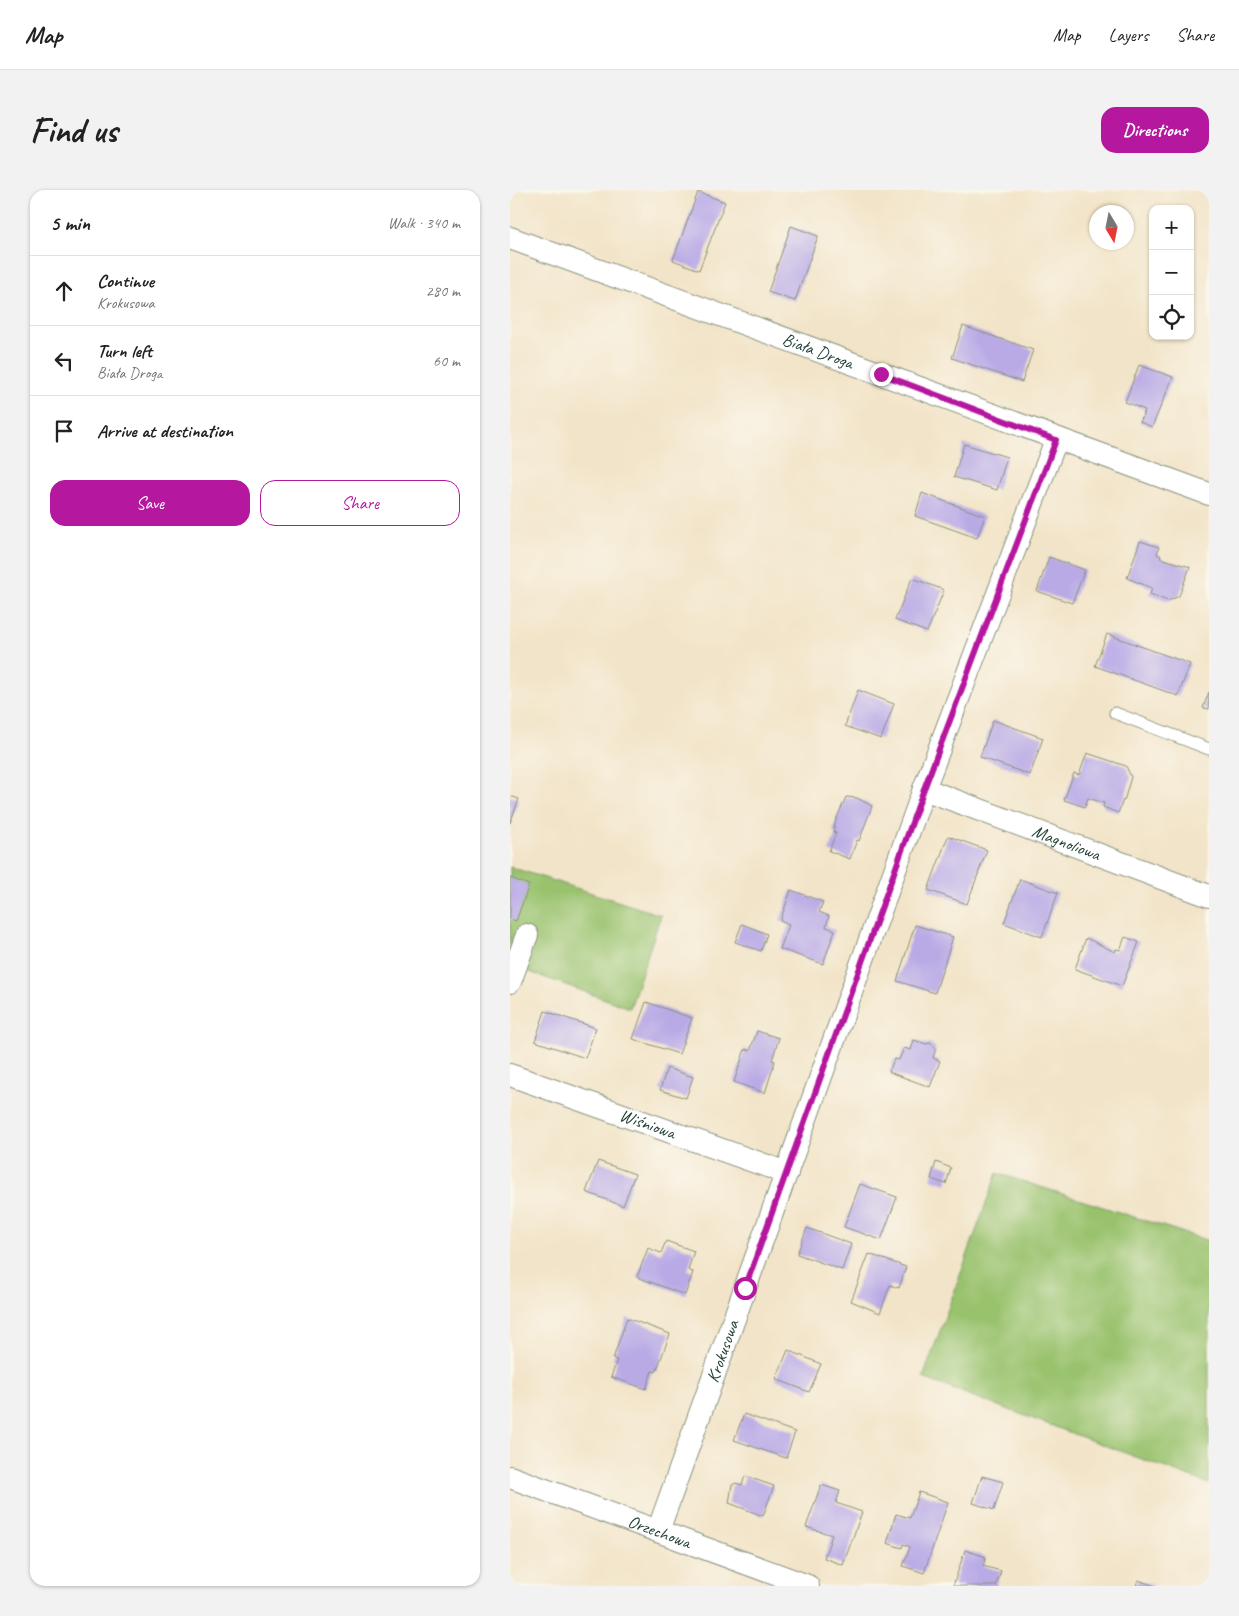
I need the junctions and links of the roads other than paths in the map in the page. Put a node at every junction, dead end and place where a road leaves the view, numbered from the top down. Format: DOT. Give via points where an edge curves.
graph roads {
  1 [pos="510,238"];
  2 [pos="1056,440"];
  3 [pos="1209,494"];
  4 [pos="1115,713"];
  5 [pos="1209,749"];
  6 [pos="924,789"];
  7 [pos="1209,896"];
  8 [pos="526,935"];
  9 [pos="510,982"];
  10 [pos="510,1075"];
  11 [pos="787,1173"];
  12 [pos="510,1476"];
  13 [pos="658,1531"];
  14 [pos="808,1586"];
  1 -- 2 [label="street, Biała Droga"];
  2 -- 3 [label="street, Biała Droga"];
  2 -- 6 [label="street, Krokusowa"];
  4 -- 5 [label="lane"];
  6 -- 7 [label="street, Magnoliowa"];
  6 -- 11 [label="street, Krokusowa"];
  8 -- 9 [label="street"];
  10 -- 11 [label="street, Wiśniowa"];
  11 -- 13 [label="street, Krokusowa"];
  12 -- 13 [label="street, Orzechowa"];
  13 -- 14 [label="street, Orzechowa"];
}
